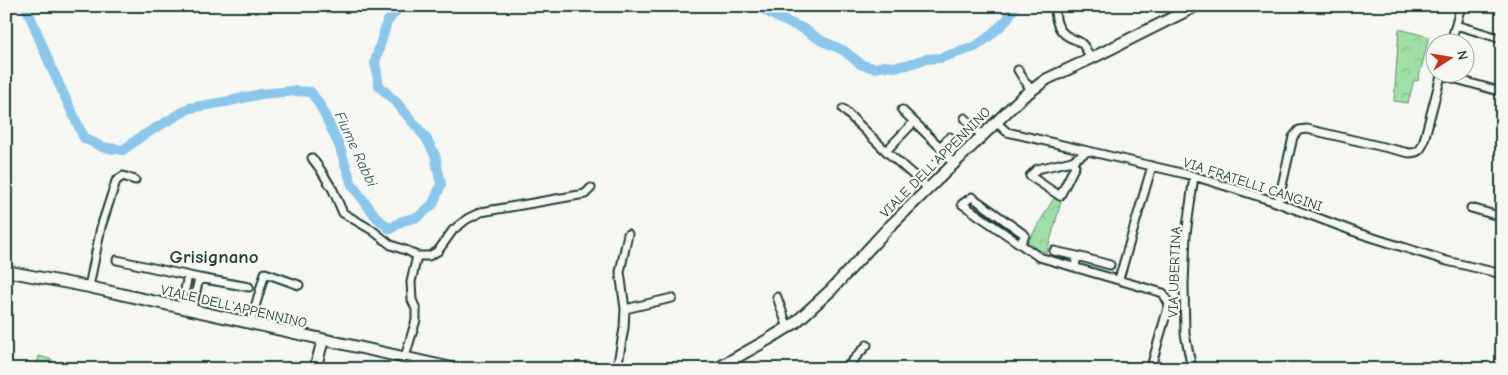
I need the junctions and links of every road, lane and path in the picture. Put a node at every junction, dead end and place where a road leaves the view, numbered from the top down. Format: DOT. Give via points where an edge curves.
graph roads {
  1 [pos="1055,6"];
  2 [pos="1196,6"];
  3 [pos="1461,6"];
  4 [pos="1456,26"];
  5 [pos="1454,32"];
  6 [pos="1502,38"];
  7 [pos="1090,60"];
  8 [pos="1018,70"];
  9 [pos="1440,82"];
  10 [pos="1469,82"];
  11 [pos="1028,85"];
  12 [pos="1502,92"];
  13 [pos="843,109"];
  14 [pos="902,110"];
  15 [pos="965,118"];
  16 [pos="914,122"];
  17 [pos="996,122"];
  18 [pos="950,136"];
  19 [pos="982,136"];
  20 [pos="940,147"];
  21 [pos="886,151"];
  22 [pos="1088,151"];
  23 [pos="312,158"];
  24 [pos="1072,161"];
  25 [pos="953,164"];
  26 [pos="1152,166"];
  27 [pos="1194,176"];
  28 [pos="135,180"];
  29 [pos="591,188"];
  30 [pos="928,188"];
  31 [pos="1278,203"];
  32 [pos="1472,208"];
  33 [pos="1501,215"];
  34 [pos="628,234"];
  35 [pos="1020,244"];
  36 [pos="1054,251"];
  37 [pos="417,256"];
  38 [pos="1077,256"];
  39 [pos="117,260"];
  40 [pos="1110,265"];
  41 [pos="1075,267"];
  42 [pos="6,271"];
  43 [pos="1502,274"];
  44 [pos="188,276"];
  45 [pos="199,278"];
  46 [pos="1119,279"];
  47 [pos="299,286"];
  48 [pos="89,287"];
  49 [pos="249,287"];
  50 [pos="776,297"];
  51 [pos="672,298"];
  52 [pos="187,307"];
  53 [pos="625,309"];
  54 [pos="250,324"];
  55 [pos="788,328"];
  56 [pos="323,340"];
  57 [pos="867,345"];
  58 [pos="405,357"];
  59 [pos="418,365"];
  60 [pos="1151,367"];
  61 [pos="315,369"];
  62 [pos="456,369"];
  63 [pos="617,369"];
  64 [pos="716,369"];
  65 [pos="845,369"];
  66 [pos="1192,369"];
  1 -- 7 [label="street" via="1061,31 1082,43"];
  2 -- 7 [label="main road, VIALE DELL'APPENNINO"];
  3 -- 4 [label="street"];
  4 -- 5 [label="street"];
  4 -- 6 [label="street"];
  7 -- 11 [label="main road, VIALE DELL'APPENNINO"];
  8 -- 11 [label="street"];
  9 -- 31 [label="street" via="1424,144 1414,153 1307,129 1299,130 1293,137"];
  10 -- 12 [label="street"];
  11 -- 17 [label="main road, VIALE DELL'APPENNINO" via="1021,98"];
  13 -- 21 [label="street"];
  14 -- 16 [label="street"];
  15 -- 19 [label="street"];
  16 -- 20 [label="street"];
  16 -- 21 [label="street"];
  17 -- 19 [label="main road, VIALE DELL'APPENNINO"];
  17 -- 22 [label="street, VIA FRATELLI CANGINI" via="1007,132"];
  18 -- 20 [label="street"];
  19 -- 25 [label="main road, VIALE DELL'APPENNINO"];
  20 -- 25 [label="street"];
  21 -- 30 [label="street"];
  22 -- 24 [label="street"];
  22 -- 26 [label="street, VIA FRATELLI CANGINI"];
  23 -- 37 [label="street" via="333,190 343,213 391,245"];
  24 -- 24 [label="street" via="1037,169 1030,176 1060,196 1075,166"];
  25 -- 30 [label="main road, VIALE DELL'APPENNINO"];
  26 -- 27 [label="street, VIA FRATELLI CANGINI"];
  26 -- 46 [label="street"];
  27 -- 31 [label="street, VIA FRATELLI CANGINI"];
  27 -- 66 [label="street, VIA UBERTINA" via="1186,234 1184,285 1185,334"];
  28 -- 48 [label="street" via="124,176 116,181 101,227"];
  29 -- 37 [label="street" via="585,194 481,212 453,230 438,251 430,256"];
  30 -- 55 [label="main road, VIALE DELL'APPENNINO" via="831,290"];
  31 -- 43 [label="street, VIA FRATELLI CANGINI" via="1358,233 1447,261"];
  32 -- 33 [label="street"];
  34 -- 53 [label="street" via="620,272"];
  35 -- 35 [label="street" via="962,204 972,197 1025,235"];
  35 -- 41 [label="street" via="1039,257"];
  36 -- 38 [label="street"];
  37 -- 58 [label="street" via="411,282 416,320"];
  38 -- 40 [label="street"];
  38 -- 41 [label="street"];
  39 -- 44 [label="street"];
  41 -- 46 [label="street"];
  42 -- 48 [label="main road, VIALE DELL'APPENNINO"];
  44 -- 45 [label="street"];
  44 -- 52 [label="street" via="182,302"];
  45 -- 49 [label="street"];
  45 -- 52 [label="street" via="193,305"];
  46 -- 60 [label="street" via="1163,293 1169,304"];
  47 -- 54 [label="street" via="265,273"];
  48 -- 52 [label="main road, VIALE DELL'APPENNINO"];
  50 -- 55 [label="street"];
  51 -- 53 [label="street"];
  52 -- 54 [label="main road, VIALE DELL'APPENNINO"];
  53 -- 63 [label="street"];
  54 -- 56 [label="main road, VIALE DELL'APPENNINO"];
  55 -- 64 [label="main road, VIALE DELL'APPENNINO"];
  56 -- 58 [label="main road, VIALE DELL'APPENNINO"];
  56 -- 61 [label="main road"];
  57 -- 65 [label="street"];
  58 -- 59 [label="main road, VIALE DELL'APPENNINO"];
  59 -- 62 [label="main road, VIALE DELL'APPENNINO"];
}
